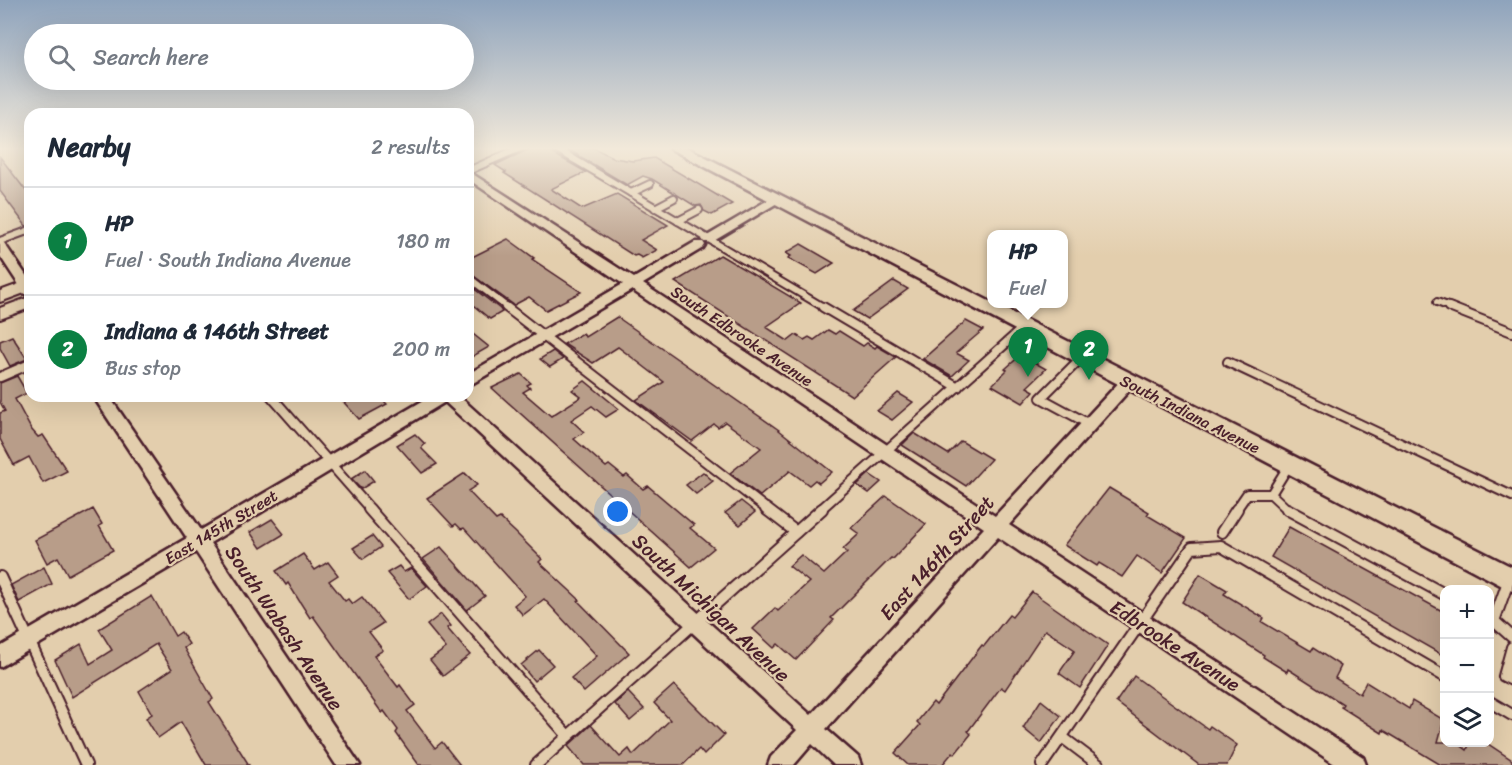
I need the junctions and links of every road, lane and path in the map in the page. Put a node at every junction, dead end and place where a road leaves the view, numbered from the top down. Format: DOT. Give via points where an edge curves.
graph roads {
  1 [pos="484,184"];
  2 [pos="615,184"];
  3 [pos="650,184"];
  4 [pos="744,184"];
  5 [pos="631,193"];
  6 [pos="674,198"];
  7 [pos="775,200"];
  8 [pos="655,208"];
  9 [pos="699,210"];
  10 [pos="678,221"];
  11 [pos="24,232"];
  12 [pos="0,241"];
  13 [pos="704,242"];
  14 [pos="0,246"];
  15 [pos="474,282"];
  16 [pos="24,283"];
  17 [pos="632,284"];
  18 [pos="24,292"];
  19 [pos="24,295"];
  20 [pos="0,297"];
  21 [pos="1437,302"];
  22 [pos="0,314"];
  23 [pos="1023,328"];
  24 [pos="1512,332"];
  25 [pos="544,336"];
  26 [pos="1081,358"];
  27 [pos="1228,362"];
  28 [pos="24,367"];
  29 [pos="0,377"];
  30 [pos="474,377"];
  31 [pos="1128,382"];
  32 [pos="958,387"];
  33 [pos="105,402"];
  34 [pos="276,402"];
  35 [pos="433,402"];
  36 [pos="456,402"];
  37 [pos="1089,424"];
  38 [pos="884,453"];
  39 [pos="330,463"];
  40 [pos="1289,465"];
  41 [pos="1271,494"];
  42 [pos="1512,496"];
  43 [pos="996,527"];
  44 [pos="796,532"];
  45 [pos="1222,532"];
  46 [pos="198,541"];
  47 [pos="0,577"];
  48 [pos="1510,580"];
  49 [pos="1440,592"];
  50 [pos="1494,615"];
  51 [pos="1494,621"];
  52 [pos="695,623"];
  53 [pos="1140,623"];
  54 [pos="1512,637"];
  55 [pos="29,640"];
  56 [pos="1512,647"];
  57 [pos="0,658"];
  58 [pos="1440,674"];
  59 [pos="1512,680"];
  60 [pos="1494,704"];
  61 [pos="1512,715"];
  62 [pos="811,730"];
  63 [pos="568,736"];
  64 [pos="1062,736"];
  65 [pos="86,765"];
  66 [pos="349,765"];
  67 [pos="536,765"];
  68 [pos="779,765"];
  69 [pos="850,765"];
  70 [pos="1042,765"];
  71 [pos="1099,765"];
  72 [pos="1355,765"];
  1 -- 17 [label="street, South Edbrooke Avenue"];
  2 -- 5 [label="lane"];
  3 -- 5 [label="lane"];
  4 -- 7 [label="main road, South Indiana Avenue"];
  5 -- 8 [label="lane"];
  6 -- 8 [label="lane"];
  7 -- 13 [label="street"];
  7 -- 23 [label="main road, South Indiana Avenue"];
  8 -- 10 [label="lane"];
  9 -- 10 [label="lane"];
  10 -- 13 [label="lane"];
  11 -- 12 [label="lane"];
  13 -- 17 [label="street"];
  13 -- 32 [label="lane"];
  14 -- 16 [label="street"];
  15 -- 25 [label="lane"];
  17 -- 25 [label="street"];
  17 -- 38 [label="street, South Edbrooke Avenue"];
  18 -- 20 [label="street"];
  19 -- 22 [label="street"];
  21 -- 24 [label="lane"];
  23 -- 26 [label="main road, South Indiana Avenue"];
  23 -- 32 [label="lane"];
  25 -- 30 [label="street"];
  25 -- 44 [label="lane"];
  26 -- 31 [label="main road, South Indiana Avenue"];
  26 -- 37 [label="lane" via="1041,398"];
  27 -- 42 [label="lane"];
  28 -- 29 [label="lane"];
  31 -- 37 [label="street, East 146th Street"];
  31 -- 40 [label="main road, South Indiana Avenue"];
  32 -- 38 [label="lane"];
  33 -- 46 [label="street, South Wabash Avenue"];
  34 -- 39 [label="lane"];
  35 -- 39 [label="street, East 145th Street"];
  36 -- 52 [label="street, South Michigan Avenue"];
  37 -- 43 [label="street, East 146th Street"];
  38 -- 43 [label="street, South Edbrooke Avenue"];
  38 -- 44 [label="lane"];
  39 -- 46 [label="street, East 145th Street"];
  39 -- 63 [label="lane"];
  40 -- 41 [label="lane"];
  40 -- 48 [label="main road, South Indiana Avenue"];
  41 -- 45 [label="lane" via="1247,494"];
  41 -- 49 [label="lane" via="1288,510"];
  43 -- 53 [label="street, Edbrooke Avenue"];
  43 -- 62 [label="street, East 146th Street"];
  44 -- 52 [label="lane"];
  46 -- 55 [label="street, East 145th Street"];
  46 -- 66 [label="street, South Wabash Avenue"];
  47 -- 55 [label="lane"];
  48 -- 50 [label="lane"];
  51 -- 54 [label="lane"];
  52 -- 62 [label="street, South Michigan Avenue"];
  52 -- 63 [label="lane"];
  53 -- 58 [label="lane" via="1192,548 1221,546"];
  53 -- 64 [label="lane"];
  53 -- 72 [label="street, Edbrooke Avenue"];
  55 -- 57 [label="street, East 145th Street"];
  55 -- 65 [label="lane"];
  56 -- 59 [label="lane" via="1504,676"];
  60 -- 61 [label="lane"];
  62 -- 68 [label="street, East 146th Street"];
  62 -- 69 [label="street, South Michigan Avenue"];
  63 -- 67 [label="lane"];
  64 -- 70 [label="lane"];
  64 -- 71 [label="lane"];
}
